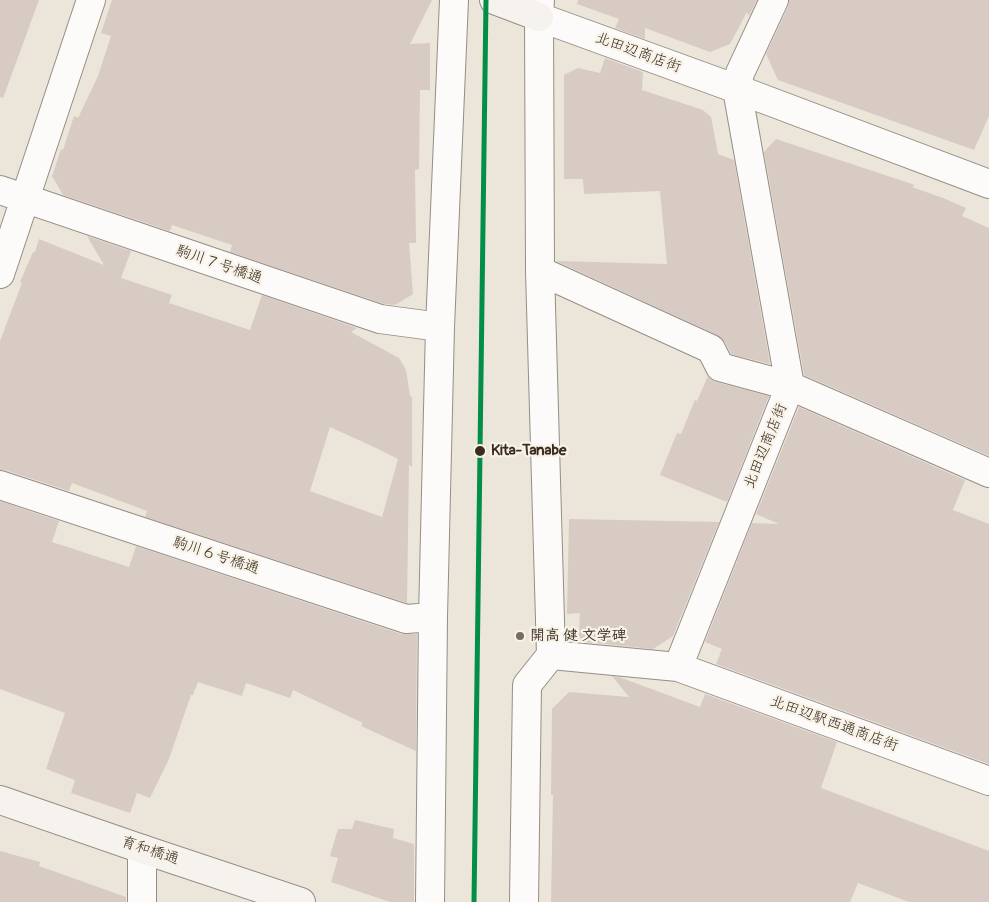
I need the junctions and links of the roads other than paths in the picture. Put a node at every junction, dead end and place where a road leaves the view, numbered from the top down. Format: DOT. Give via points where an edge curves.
graph roads {
  1 [pos="91,0"];
  2 [pos="454,0"];
  3 [pos="494,0"];
  4 [pos="774,0"];
  5 [pos="539,8"];
  6 [pos="737,89"];
  7 [pos="989,184"];
  8 [pos="0,190"];
  9 [pos="26,199"];
  10 [pos="540,271"];
  11 [pos="0,274"];
  12 [pos="440,327"];
  13 [pos="790,386"];
  14 [pos="989,473"];
  15 [pos="0,485"];
  16 [pos="433,617"];
  17 [pos="551,655"];
  18 [pos="678,667"];
  19 [pos="989,781"];
  20 [pos="0,800"];
  21 [pos="142,849"];
  22 [pos="142,902"];
  23 [pos="301,902"];
  24 [pos="430,902"];
  25 [pos="524,902"];
  1 -- 9 [label="street"];
  2 -- 12 [label="street"];
  3 -- 5 [label="street"];
  4 -- 6 [label="street" via="740,74"];
  5 -- 6 [label="street, 北田辺商店街"];
  5 -- 10 [label="street"];
  6 -- 7 [label="street, 北田辺商店街"];
  6 -- 13 [label="street, 北田辺商店街"];
  8 -- 9 [label="street, 駒川７号橋通"];
  9 -- 11 [label="street"];
  9 -- 12 [label="street, 駒川７号橋通" via="380,319"];
  10 -- 13 [label="street" via="711,349 720,367"];
  10 -- 17 [label="street"];
  12 -- 16 [label="street"];
  13 -- 14 [label="street"];
  13 -- 18 [label="street, 北田辺商店街"];
  15 -- 16 [label="street, 駒川６号橋通" via="406,619"];
  16 -- 24 [label="street"];
  17 -- 18 [label="street"];
  17 -- 25 [label="street" via="527,685"];
  18 -- 19 [label="street, 北田辺駅西通商店街"];
  20 -- 21 [label="street, 育和橋通"];
  21 -- 22 [label="street"];
  21 -- 23 [label="street, 育和橋通"];
}
